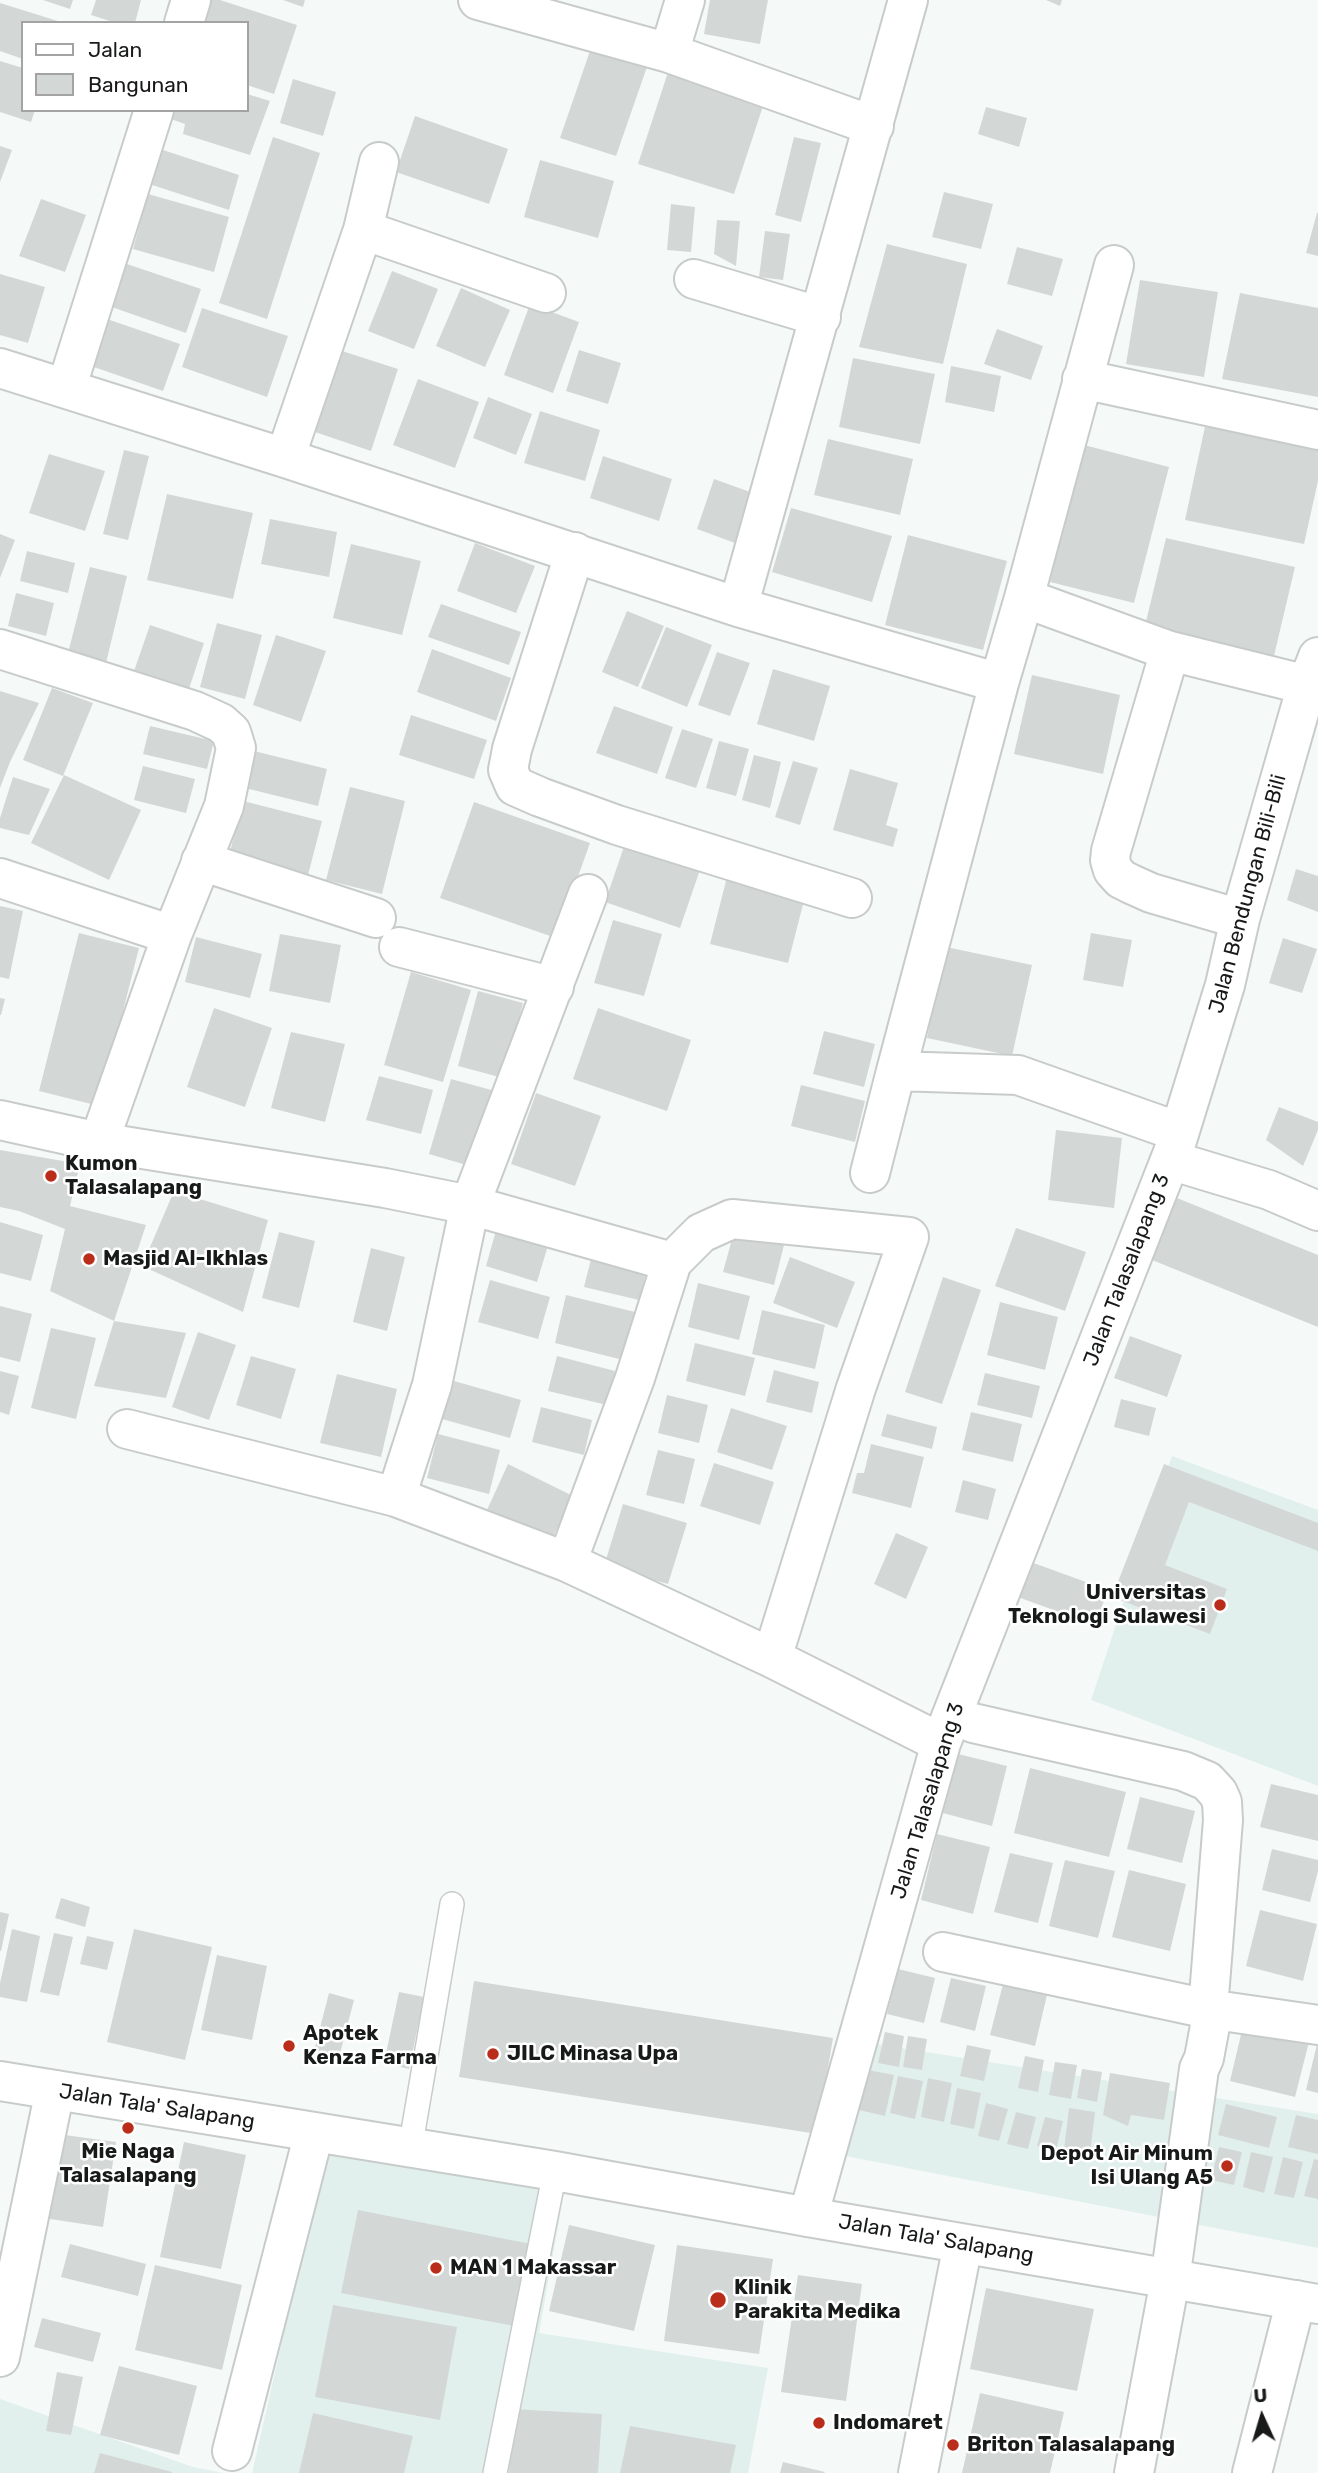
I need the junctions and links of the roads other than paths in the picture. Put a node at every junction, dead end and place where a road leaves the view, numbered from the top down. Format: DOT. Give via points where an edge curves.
graph roads {
  1 [pos="191,0"];
  2 [pos="478,0"];
  3 [pos="685,0"];
  4 [pos="908,0"];
  5 [pos="185,21"];
  6 [pos="669,53"];
  7 [pos="154,112"];
  8 [pos="874,127"];
  9 [pos="379,162"];
  10 [pos="363,230"];
  11 [pos="1114,265"];
  12 [pos="694,279"];
  13 [pos="546,293"];
  14 [pos="821,317"];
  15 [pos="0,368"];
  16 [pos="1082,379"];
  17 [pos="66,389"];
  18 [pos="1318,430"];
  19 [pos="285,458"];
  20 [pos="575,552"];
  21 [pos="1024,598"];
  22 [pos="738,607"];
  23 [pos="0,649"];
  24 [pos="1170,651"];
  25 [pos="1312,671"];
  26 [pos="999,683"];
  27 [pos="201,860"];
  28 [pos="0,878"];
  29 [pos="588,894"];
  30 [pos="852,898"];
  31 [pos="1240,919"];
  32 [pos="172,935"];
  33 [pos="554,987"];
  34 [pos="896,1071"];
  35 [pos="0,1120"];
  36 [pos="99,1142"];
  37 [pos="1175,1146"];
  38 [pos="870,1173"];
  39 [pos="470,1205"];
  40 [pos="1318,1211"];
  41 [pos="672,1262"];
  42 [pos="127,1429"];
  43 [pos="396,1497"];
  44 [pos="566,1562"];
  45 [pos="772,1658"];
  46 [pos="973,1723"];
  47 [pos="941,1743"];
  48 [pos="452,1904"];
  49 [pos="943,1952"];
  50 [pos="1208,2009"];
  51 [pos="1318,2025"];
  52 [pos="0,2081"];
  53 [pos="55,2091"];
  54 [pos="314,2133"];
  55 [pos="410,2149"];
  56 [pos="555,2171"];
  57 [pos="808,2217"];
  58 [pos="963,2244"];
  59 [pos="1170,2280"];
  60 [pos="1307,2302"];
  61 [pos="0,2357"];
  62 [pos="232,2451"];
  63 [pos="495,2473"];
  64 [pos="918,2473"];
  65 [pos="1134,2473"];
  66 [pos="1252,2473"];
  1 -- 5 [label="street"];
  2 -- 6 [label="street"];
  3 -- 6 [label="street"];
  4 -- 8 [label="street"];
  6 -- 8 [label="street"];
  7 -- 17 [label="street"];
  8 -- 14 [label="street"];
  9 -- 10 [label="street"];
  10 -- 13 [label="street"];
  10 -- 19 [label="street"];
  11 -- 16 [label="street"];
  12 -- 14 [label="street"];
  14 -- 22 [label="street"];
  15 -- 17 [label="street"];
  16 -- 18 [label="street"];
  16 -- 21 [label="street"];
  17 -- 19 [label="street"];
  19 -- 20 [label="street"];
  20 -- 22 [label="street"];
  20 -- 30 [label="street" via="512,749 508,770 515,786 617,825"];
  21 -- 24 [label="street"];
  21 -- 26 [label="street"];
  22 -- 26 [label="street"];
  23 -- 27 [label="street" via="195,711 230,732 236,748 224,806"];
  24 -- 25 [label="street"];
  24 -- 31 [label="street" via="1110,860 1113,870 1131,884"];
  25 -- 31 [label="street, Jalan Bendungan Bili-Bili"];
  26 -- 34 [label="street"];
  27 -- 32 [label="street"];
  27 -- 33 [label="street" via="388,932"];
  28 -- 32 [label="street"];
  29 -- 33 [label="street"];
  31 -- 37 [label="street, Jalan Bendungan Bili-Bili" via="1225,985"];
  32 -- 36 [label="street"];
  33 -- 39 [label="street"];
  34 -- 37 [label="street" via="1018,1075"];
  34 -- 38 [label="street"];
  35 -- 36 [label="street"];
  36 -- 39 [label="street"];
  37 -- 40 [label="street"];
  37 -- 47 [label="street, Jalan Talasalapang 3"];
  39 -- 41 [label="street"];
  39 -- 43 [label="street" via="432,1385"];
  41 -- 44 [label="street" via="635,1378"];
  41 -- 45 [label="street" via="701,1233 732,1219 909,1237 856,1388"];
  42 -- 43 [label="street"];
  43 -- 44 [label="street"];
  44 -- 45 [label="street"];
  45 -- 47 [label="street"];
  46 -- 50 [label="street" via="1183,1771 1207,1781 1218,1793 1223,1820"];
  47 -- 57 [label="street, Jalan Talasalapang 3"];
  48 -- 55 [label="lane"];
  49 -- 50 [label="street"];
  50 -- 51 [label="street"];
  50 -- 59 [label="street" via="1196,2058 1199,2069"];
  52 -- 53 [label="street, Jalan Tala' Salapang"];
  53 -- 54 [label="street, Jalan Tala' Salapang"];
  53 -- 61 [label="street"];
  54 -- 55 [label="street, Jalan Tala' Salapang"];
  54 -- 62 [label="street"];
  55 -- 56 [label="street, Jalan Tala' Salapang"];
  56 -- 57 [label="street, Jalan Tala' Salapang"];
  56 -- 63 [label="lane"];
  57 -- 58 [label="street, Jalan Tala' Salapang"];
  58 -- 59 [label="street, Jalan Tala' Salapang"];
  58 -- 64 [label="street"];
  59 -- 60 [label="street, Jalan Tala' Salapang"];
  59 -- 65 [label="street"];
  60 -- 66 [label="street"];
}
